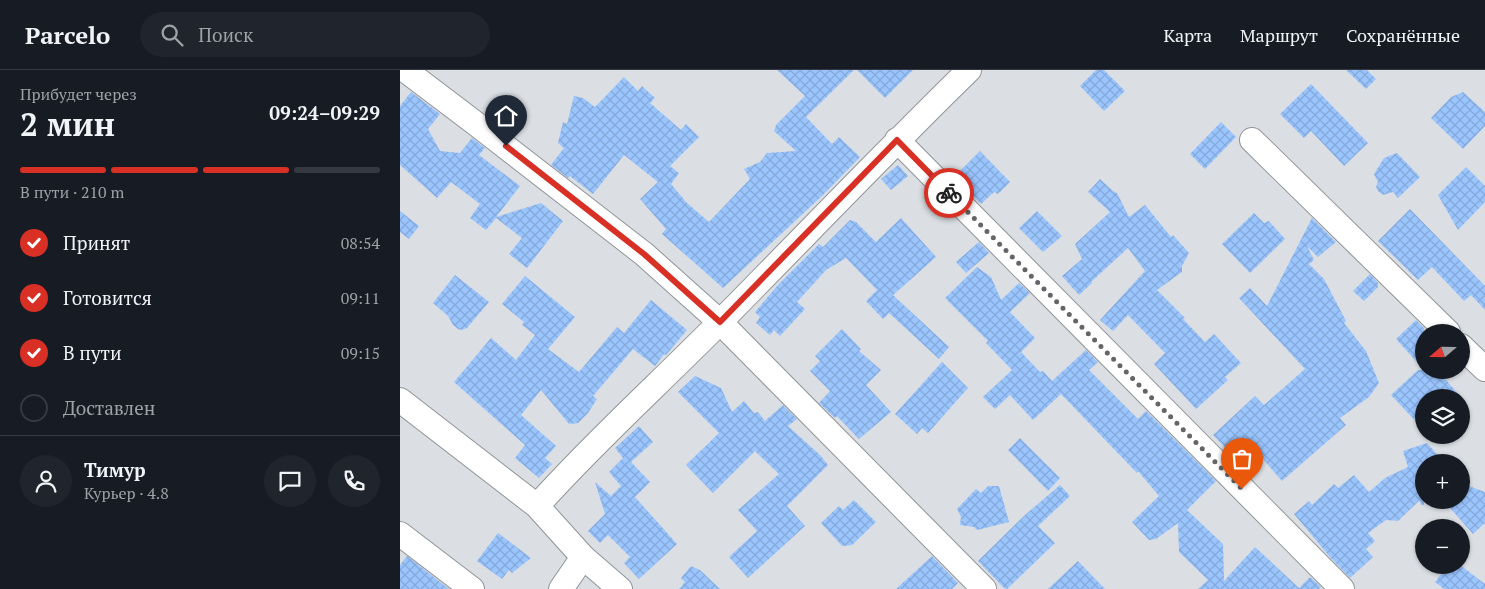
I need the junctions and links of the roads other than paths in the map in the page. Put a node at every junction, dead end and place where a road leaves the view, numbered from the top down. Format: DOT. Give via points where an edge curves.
graph roads {
  1 [pos="405,70"];
  2 [pos="969,70"];
  3 [pos="897,140"];
  4 [pos="1252,140"];
  5 [pos="720,322"];
  6 [pos="1440,324"];
  7 [pos="1470,355"];
  8 [pos="1485,369"];
  9 [pos="400,400"];
  10 [pos="537,506"];
  11 [pos="400,534"];
  12 [pos="583,557"];
  13 [pos="472,589"];
  14 [pos="561,589"];
  15 [pos="620,589"];
  16 [pos="984,589"];
  17 [pos="1342,589"];
  1 -- 5 [label="street" via="644,254"];
  2 -- 3 [label="street"];
  3 -- 5 [label="street"];
  3 -- 17 [label="street"];
  4 -- 6 [label="street"];
  5 -- 10 [label="street"];
  5 -- 16 [label="street"];
  7 -- 8 [label="street"];
  9 -- 10 [label="street"];
  10 -- 12 [label="street"];
  11 -- 13 [label="street"];
  12 -- 14 [label="street"];
  12 -- 15 [label="street"];
}
